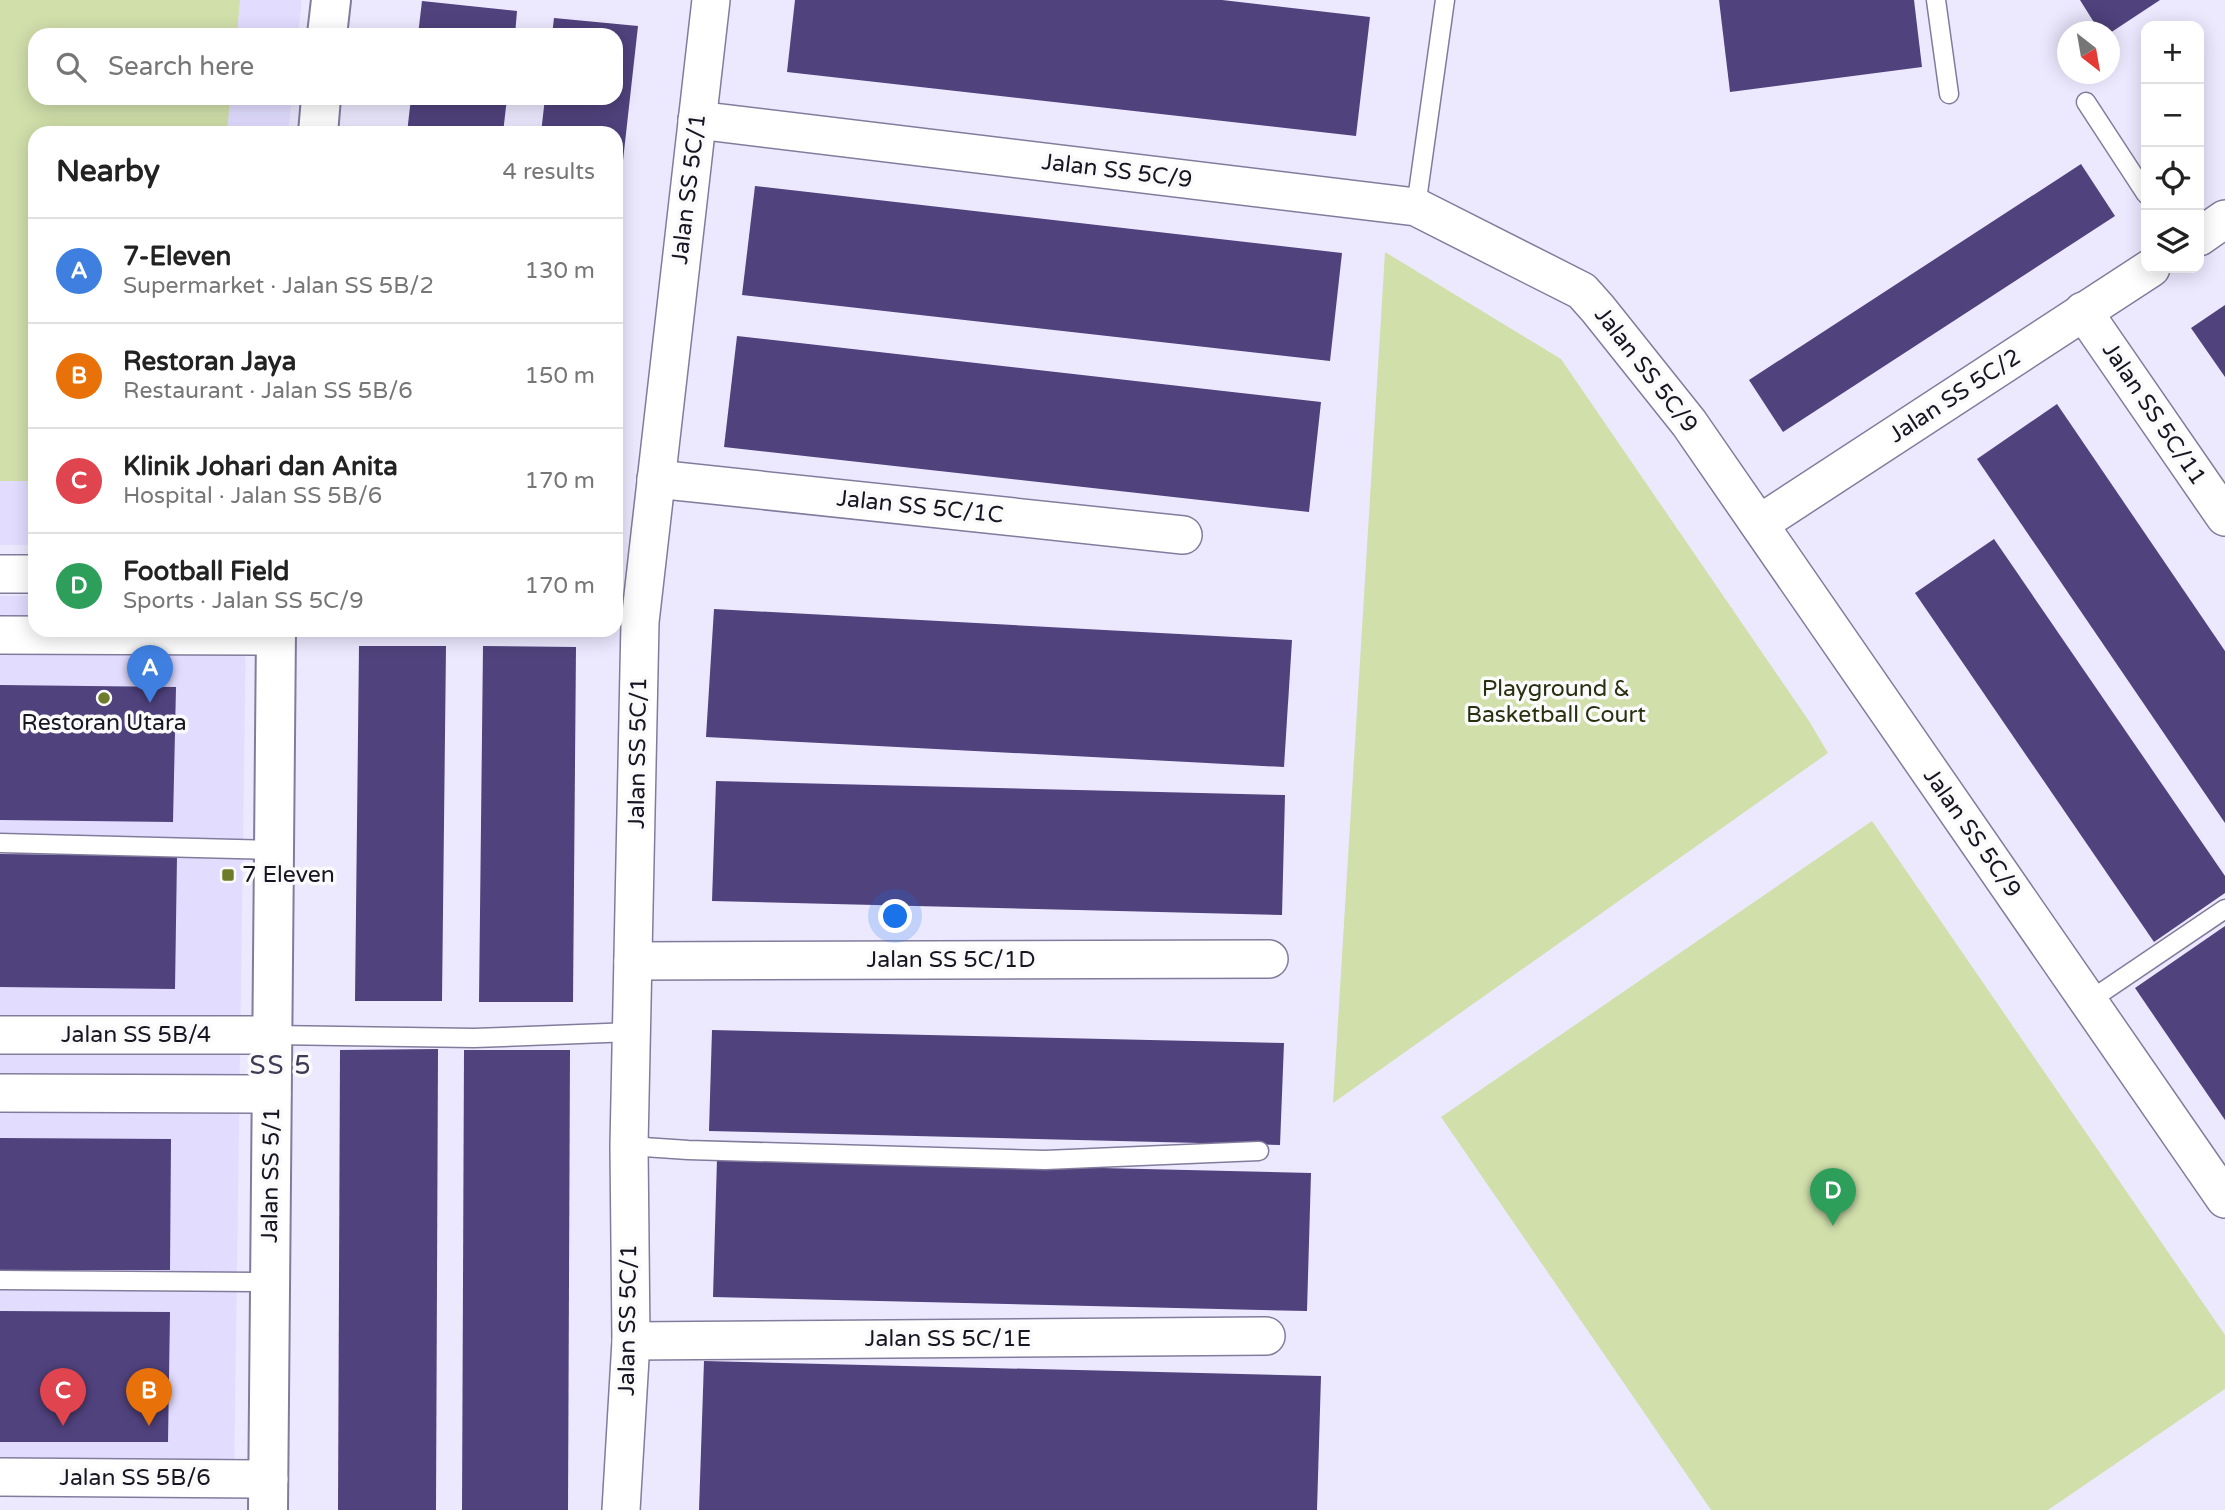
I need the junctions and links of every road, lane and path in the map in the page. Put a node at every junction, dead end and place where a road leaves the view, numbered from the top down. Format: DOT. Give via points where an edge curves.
graph roads {
  1 [pos="331,0"];
  2 [pos="710,0"];
  3 [pos="1445,0"];
  4 [pos="1936,0"];
  5 [pos="328,28"];
  6 [pos="1949,94"];
  7 [pos="2086,102"];
  8 [pos="320,105"];
  9 [pos="697,120"];
  10 [pos="319,126"];
  11 [pos="2141,186"];
  12 [pos="1416,207"];
  13 [pos="2225,219"];
  14 [pos="2204,234"];
  15 [pos="2143,273"];
  16 [pos="2084,311"];
  17 [pos="656,479"];
  18 [pos="2225,517"];
  19 [pos="1759,524"];
  20 [pos="1183,535"];
  21 [pos="0,573"];
  22 [pos="28,574"];
  23 [pos="0,635"];
  24 [pos="28,635"];
  25 [pos="276,637"];
  26 [pos="0,843"];
  27 [pos="274,850"];
  28 [pos="2225,909"];
  29 [pos="1269,960"];
  30 [pos="633,961"];
  31 [pos="2089,1001"];
  32 [pos="632,1032"];
  33 [pos="0,1035"];
  34 [pos="273,1035"];
  35 [pos="0,1093"];
  36 [pos="272,1094"];
  37 [pos="629,1146"];
  38 [pos="1259,1151"];
  39 [pos="2225,1199"];
  40 [pos="0,1280"];
  41 [pos="270,1282"];
  42 [pos="1266,1336"];
  43 [pos="631,1341"];
  44 [pos="0,1477"];
  45 [pos="269,1495"];
  46 [pos="621,1510"];
  1 -- 5 [label="street"];
  2 -- 9 [label="street, Jalan SS 5C/1"];
  3 -- 12 [label="lane"];
  4 -- 6 [label="lane"];
  7 -- 11 [label="lane"];
  8 -- 10 [label="street"];
  9 -- 12 [label="street, Jalan SS 5C/9"];
  9 -- 17 [label="street, Jalan SS 5C/1"];
  12 -- 19 [label="street, Jalan SS 5C/9" via="1582,291 1689,424"];
  13 -- 14 [label="street"];
  15 -- 16 [label="street, Jalan SS 5C/2"];
  16 -- 18 [label="street, Jalan SS 5C/11"];
  16 -- 19 [label="street, Jalan SS 5C/2"];
  17 -- 20 [label="street, Jalan SS 5C/1C"];
  17 -- 30 [label="street, Jalan SS 5C/1" via="634,622"];
  19 -- 31 [label="street, Jalan SS 5C/9"];
  21 -- 22 [label="street"];
  23 -- 24 [label="street"];
  25 -- 27 [label="street, Jalan SS 5/1"];
  26 -- 27 [label="lane"];
  27 -- 34 [label="street, Jalan SS 5/1"];
  28 -- 31 [label="lane"];
  29 -- 30 [label="street, Jalan SS 5C/1D"];
  30 -- 32 [label="street, Jalan SS 5C/1"];
  31 -- 39 [label="street, Jalan SS 5C/9"];
  32 -- 34 [label="lane" via="474,1038"];
  32 -- 37 [label="street, Jalan SS 5C/1"];
  33 -- 34 [label="street, Jalan SS 5B/4"];
  34 -- 36 [label="street, Jalan SS 5/1"];
  35 -- 36 [label="street"];
  36 -- 41 [label="street, Jalan SS 5/1"];
  37 -- 38 [label="lane" via="1045,1160"];
  37 -- 43 [label="street, Jalan SS 5C/1"];
  40 -- 41 [label="lane"];
  41 -- 45 [label="street, Jalan SS 5/1"];
  42 -- 43 [label="street, Jalan SS 5C/1E"];
  43 -- 46 [label="street, Jalan SS 5C/1"];
  44 -- 45 [label="street, Jalan SS 5B/6"];
}
